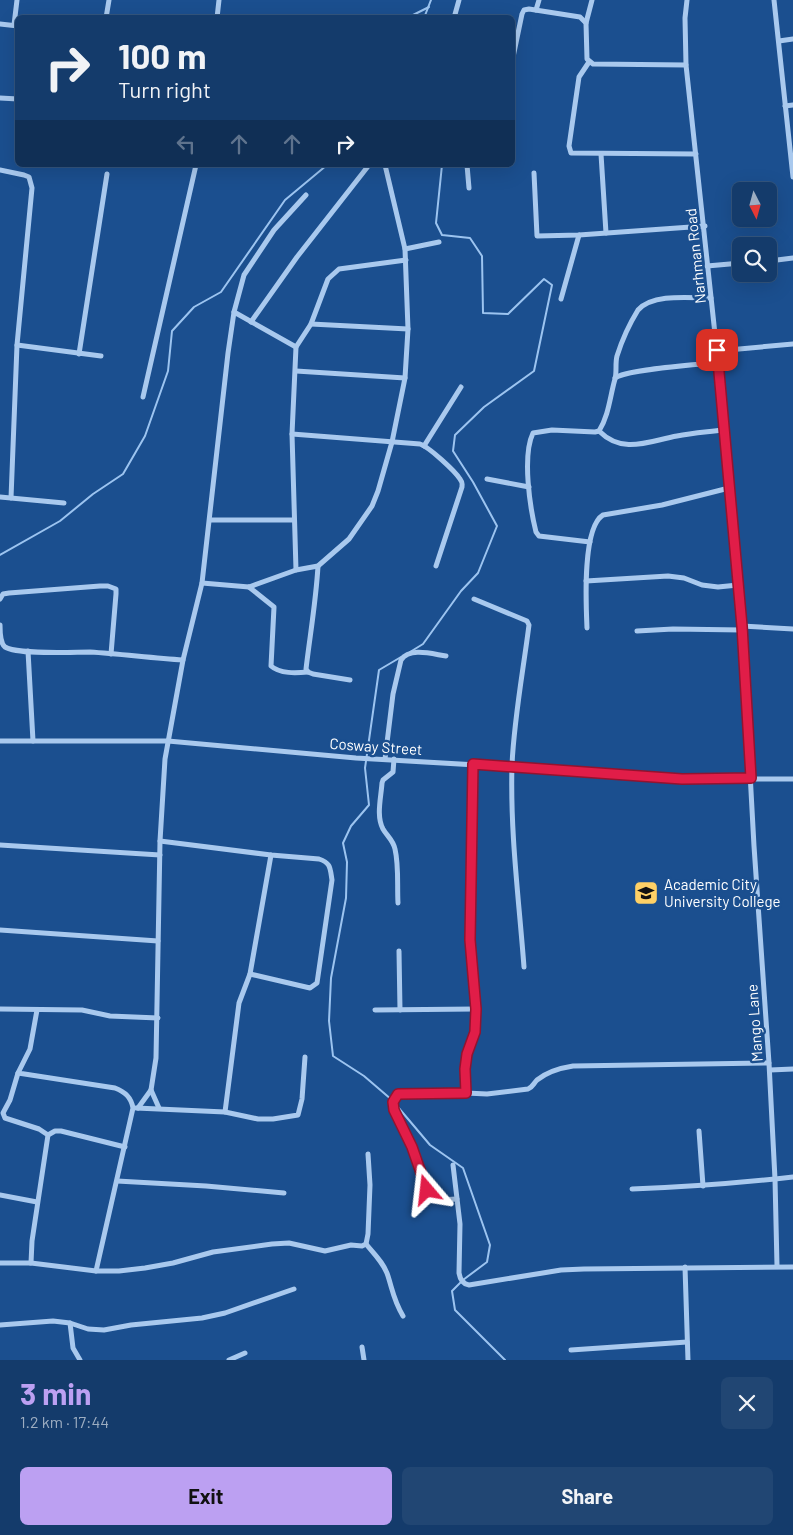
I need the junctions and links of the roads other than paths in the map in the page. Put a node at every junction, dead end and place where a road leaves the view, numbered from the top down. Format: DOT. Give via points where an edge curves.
graph roads {
  1 [pos="17,0"];
  2 [pos="108,0"];
  3 [pos="219,0"];
  4 [pos="459,0"];
  5 [pos="539,0"];
  6 [pos="592,0"];
  7 [pos="687,0"];
  8 [pos="774,0"];
  9 [pos="536,10"];
  10 [pos="16,15"];
  11 [pos="106,15"];
  12 [pos="217,15"];
  13 [pos="455,15"];
  14 [pos="586,23"];
  15 [pos="0,24"];
  16 [pos="15,26"];
  17 [pos="793,39"];
  18 [pos="779,41"];
  19 [pos="515,48"];
  20 [pos="589,62"];
  21 [pos="686,64"];
  22 [pos="0,98"];
  23 [pos="15,99"];
  24 [pos="793,105"];
  25 [pos="785,106"];
  26 [pos="601,154"];
  27 [pos="696,154"];
  28 [pos="196,167"];
  29 [pos="367,167"];
  30 [pos="385,167"];
  31 [pos="467,167"];
  32 [pos="0,170"];
  33 [pos="534,173"];
  34 [pos="107,174"];
  35 [pos="793,177"];
  36 [pos="469,188"];
  37 [pos="306,195"];
  38 [pos="705,226"];
  39 [pos="606,233"];
  40 [pos="579,235"];
  41 [pos="440,242"];
  42 [pos="404,249"];
  43 [pos="793,258"];
  44 [pos="777,259"];
  45 [pos="406,260"];
  46 [pos="732,264"];
  47 [pos="707,266"];
  48 [pos="561,298"];
  49 [pos="712,298"];
  50 [pos="234,312"];
  51 [pos="251,322"];
  52 [pos="311,324"];
  53 [pos="408,329"];
  54 [pos="793,344"];
  55 [pos="17,345"];
  56 [pos="296,347"];
  57 [pos="717,350"];
  58 [pos="79,354"];
  59 [pos="101,356"];
  60 [pos="718,362"];
  61 [pos="296,371"];
  62 [pos="405,378"];
  63 [pos="615,378"];
  64 [pos="461,387"];
  65 [pos="143,397"];
  66 [pos="723,430"];
  67 [pos="599,431"];
  68 [pos="292,434"];
  69 [pos="392,442"];
  70 [pos="424,446"];
  71 [pos="488,479"];
  72 [pos="529,486"];
  73 [pos="729,488"];
  74 [pos="0,497"];
  75 [pos="11,498"];
  76 [pos="64,503"];
  77 [pos="210,520"];
  78 [pos="294,520"];
  79 [pos="590,542"];
  80 [pos="318,566"];
  81 [pos="436,566"];
  82 [pos="296,570"];
  83 [pos="586,581"];
  84 [pos="202,583"];
  85 [pos="738,585"];
  86 [pos="249,587"];
  87 [pos="0,598"];
  88 [pos="474,599"];
  89 [pos="0,625"];
  90 [pos="587,628"];
  91 [pos="742,628"];
  92 [pos="793,629"];
  93 [pos="638,631"];
  94 [pos="28,651"];
  95 [pos="111,654"];
  96 [pos="446,656"];
  97 [pos="183,660"];
  98 [pos="308,672"];
  99 [pos="350,680"];
  100 [pos="33,740"];
  101 [pos="0,741"];
  102 [pos="168,741"];
  103 [pos="383,759"];
  104 [pos="394,759"];
  105 [pos="473,764"];
  106 [pos="512,767"];
  107 [pos="751,778"];
  108 [pos="793,779"];
  109 [pos="160,841"];
  110 [pos="0,845"];
  111 [pos="160,855"];
  112 [pos="271,855"];
  113 [pos="398,903"];
  114 [pos="0,930"];
  115 [pos="158,941"];
  116 [pos="398,952"];
  117 [pos="524,967"];
  118 [pos="250,974"];
  119 [pos="0,1009"];
  120 [pos="476,1009"];
  121 [pos="37,1010"];
  122 [pos="375,1010"];
  123 [pos="400,1010"];
  124 [pos="158,1018"];
  125 [pos="305,1057"];
  126 [pos="769,1063"];
  127 [pos="793,1069"];
  128 [pos="770,1070"];
  129 [pos="18,1073"];
  130 [pos="151,1090"];
  131 [pos="466,1093"];
  132 [pos="136,1108"];
  133 [pos="159,1108"];
  134 [pos="225,1112"];
  135 [pos="2,1118"];
  136 [pos="699,1130"];
  137 [pos="48,1135"];
  138 [pos="125,1148"];
  139 [pos="368,1154"];
  140 [pos="453,1166"];
  141 [pos="793,1177"];
  142 [pos="775,1179"];
  143 [pos="117,1181"];
  144 [pos="703,1186"];
  145 [pos="632,1189"];
  146 [pos="284,1193"];
  147 [pos="0,1195"];
  148 [pos="457,1199"];
  149 [pos="37,1202"];
  150 [pos="366,1244"];
  151 [pos="0,1263"];
  152 [pos="31,1263"];
  153 [pos="777,1266"];
  154 [pos="793,1266"];
  155 [pos="685,1267"];
  156 [pos="96,1271"];
  157 [pos="294,1289"];
  158 [pos="403,1316"];
  159 [pos="70,1323"];
  160 [pos="0,1325"];
  161 [pos="687,1342"];
  162 [pos="362,1347"];
  163 [pos="572,1350"];
  164 [pos="245,1352"];
  165 [pos="80,1360"];
  166 [pos="229,1360"];
  167 [pos="364,1360"];
  168 [pos="688,1360"];
  1 -- 10 [label="street"];
  2 -- 11 [label="street"];
  3 -- 12 [label="street"];
  4 -- 13 [label="street"];
  5 -- 9 [label="street"];
  6 -- 14 [label="street"];
  7 -- 21 [label="street, Narhman Road"];
  8 -- 18 [label="street"];
  9 -- 14 [label="street" via="580,17"];
  9 -- 19 [label="street" via="524,10"];
  14 -- 20 [label="street"];
  15 -- 16 [label="street"];
  17 -- 18 [label="street"];
  18 -- 25 [label="street"];
  20 -- 21 [label="street"];
  20 -- 26 [label="street" via="580,77 569,146 571,153"];
  21 -- 27 [label="street, Narhman Road"];
  22 -- 23 [label="street"];
  24 -- 25 [label="street"];
  25 -- 35 [label="street"];
  26 -- 27 [label="street"];
  26 -- 39 [label="street"];
  27 -- 38 [label="street, Narhman Road"];
  28 -- 65 [label="street"];
  29 -- 51 [label="street"];
  30 -- 42 [label="street"];
  31 -- 36 [label="street"];
  32 -- 55 [label="street" via="29,177 32,188"];
  33 -- 40 [label="street" via="536,236"];
  34 -- 58 [label="street"];
  37 -- 50 [label="street" via="274,230 244,275"];
  38 -- 39 [label="street"];
  38 -- 47 [label="street, Narhman Road"];
  39 -- 40 [label="street"];
  40 -- 48 [label="street"];
  41 -- 42 [label="street"];
  42 -- 45 [label="street"];
  43 -- 44 [label="street"];
  45 -- 52 [label="street" via="339,269 333,273"];
  45 -- 53 [label="street"];
  46 -- 47 [label="street"];
  47 -- 49 [label="street, Narhman Road"];
  49 -- 57 [label="street, Narhman Road"];
  49 -- 63 [label="street" via="656,299 643,304 632,319 618,354"];
  50 -- 51 [label="street"];
  50 -- 77 [label="street"];
  51 -- 56 [label="street"];
  52 -- 53 [label="street"];
  52 -- 56 [label="street"];
  53 -- 62 [label="street"];
  54 -- 57 [label="street"];
  55 -- 58 [label="street"];
  55 -- 75 [label="street"];
  56 -- 61 [label="street"];
  57 -- 60 [label="street, Narhman Road"];
  58 -- 59 [label="street"];
  60 -- 63 [label="street"];
  60 -- 66 [label="street, Narhman Road"];
  61 -- 62 [label="street"];
  61 -- 68 [label="street"];
  62 -- 69 [label="street"];
  63 -- 67 [label="street" via="606,419"];
  64 -- 70 [label="street"];
  66 -- 67 [label="street" via="637,446 609,439"];
  66 -- 73 [label="street, Narhman Road"];
  67 -- 72 [label="street" via="533,433 528,459"];
  68 -- 69 [label="street"];
  68 -- 78 [label="street"];
  69 -- 70 [label="street"];
  69 -- 80 [label="street" via="372,506 347,540"];
  70 -- 81 [label="street" via="459,477 462,484"];
  71 -- 72 [label="street"];
  72 -- 79 [label="street" via="539,536"];
  73 -- 79 [label="street" via="662,506 602,515 595,524"];
  73 -- 85 [label="street, Narhman Road"];
  74 -- 75 [label="street"];
  75 -- 76 [label="street"];
  77 -- 78 [label="street"];
  77 -- 84 [label="street"];
  78 -- 82 [label="street"];
  79 -- 83 [label="street"];
  80 -- 82 [label="street"];
  80 -- 98 [label="street"];
  82 -- 86 [label="street"];
  83 -- 85 [label="street" via="668,576 702,585"];
  83 -- 90 [label="street"];
  84 -- 86 [label="street"];
  84 -- 97 [label="street"];
  85 -- 91 [label="street, Narhman Road"];
  86 -- 98 [label="street" via="274,608 271,666 290,672"];
  87 -- 95 [label="street" via="9,593 100,586 116,589"];
  88 -- 106 [label="street" via="529,623"];
  89 -- 94 [label="street" via="2,645"];
  91 -- 92 [label="street"];
  91 -- 93 [label="street"];
  91 -- 107 [label="street, Narhman Road"];
  94 -- 95 [label="street"];
  94 -- 100 [label="street"];
  95 -- 97 [label="street"];
  96 -- 103 [label="street" via="412,652 401,660"];
  97 -- 102 [label="street"];
  98 -- 99 [label="street"];
  100 -- 101 [label="street, Cosway Street"];
  100 -- 102 [label="street, Cosway Street"];
  102 -- 103 [label="street, Cosway Street"];
  102 -- 109 [label="street"];
  103 -- 104 [label="street, Cosway Street"];
  104 -- 105 [label="street, Cosway Street"];
  104 -- 113 [label="street" via="393,772 382,783 380,822 396,850"];
  105 -- 106 [label="street, Cosway Street"];
  105 -- 120 [label="street" via="470,940"];
  106 -- 107 [label="street, Cosway Street" via="674,779"];
  106 -- 117 [label="street" via="512,820"];
  107 -- 108 [label="street, Cosway Street"];
  107 -- 126 [label="street, Mango Lane"];
  109 -- 111 [label="street"];
  109 -- 112 [label="street"];
  110 -- 111 [label="street"];
  111 -- 115 [label="street"];
  112 -- 118 [label="street"];
  112 -- 118 [label="street" via="319,859 330,868 332,880 317,983 310,988"];
  114 -- 115 [label="street"];
  115 -- 124 [label="street"];
  116 -- 123 [label="street"];
  118 -- 134 [label="street" via="239,1003"];
  119 -- 121 [label="street"];
  120 -- 123 [label="street"];
  120 -- 131 [label="street" via="475,1032 465,1069"];
  121 -- 124 [label="street" via="82,1010 110,1016"];
  121 -- 129 [label="street" via="30,1049"];
  122 -- 123 [label="street"];
  124 -- 130 [label="street"];
  125 -- 134 [label="street" via="298,1115 258,1119"];
  126 -- 128 [label="street, Mango Lane"];
  126 -- 131 [label="street" via="573,1066 553,1071 528,1089"];
  127 -- 128 [label="street"];
  128 -- 142 [label="street, Mango Lane"];
  129 -- 132 [label="street" via="115,1088 129,1096"];
  129 -- 135 [label="street"];
  130 -- 132 [label="street"];
  130 -- 133 [label="street"];
  131 -- 148 [label="street" via="398,1094 393,1102 429,1194 437,1200"];
  132 -- 133 [label="street"];
  132 -- 138 [label="street"];
  133 -- 134 [label="street"];
  135 -- 137 [label="street" via="39,1129"];
  136 -- 144 [label="street"];
  137 -- 138 [label="street" via="61,1131"];
  137 -- 149 [label="street"];
  138 -- 143 [label="street"];
  139 -- 150 [label="street" via="370,1185"];
  140 -- 148 [label="street"];
  141 -- 142 [label="street"];
  142 -- 144 [label="street"];
  142 -- 153 [label="street, Mango Lane"];
  143 -- 146 [label="street"];
  143 -- 156 [label="street"];
  144 -- 145 [label="street"];
  147 -- 149 [label="street"];
  148 -- 155 [label="street" via="460,1231 458,1272 465,1284 561,1270"];
  149 -- 152 [label="street"];
  150 -- 156 [label="street" via="325,1251 289,1243 272,1244 213,1252 145,1268"];
  150 -- 158 [label="street" via="382,1264"];
  151 -- 152 [label="street"];
  152 -- 156 [label="street"];
  153 -- 154 [label="street"];
  153 -- 155 [label="street"];
  155 -- 161 [label="street"];
  157 -- 159 [label="street" via="202,1318 96,1330"];
  159 -- 160 [label="street"];
  159 -- 165 [label="street" via="72,1348"];
  161 -- 163 [label="street"];
  161 -- 168 [label="street"];
  162 -- 167 [label="street"];
  164 -- 166 [label="street"];
}
